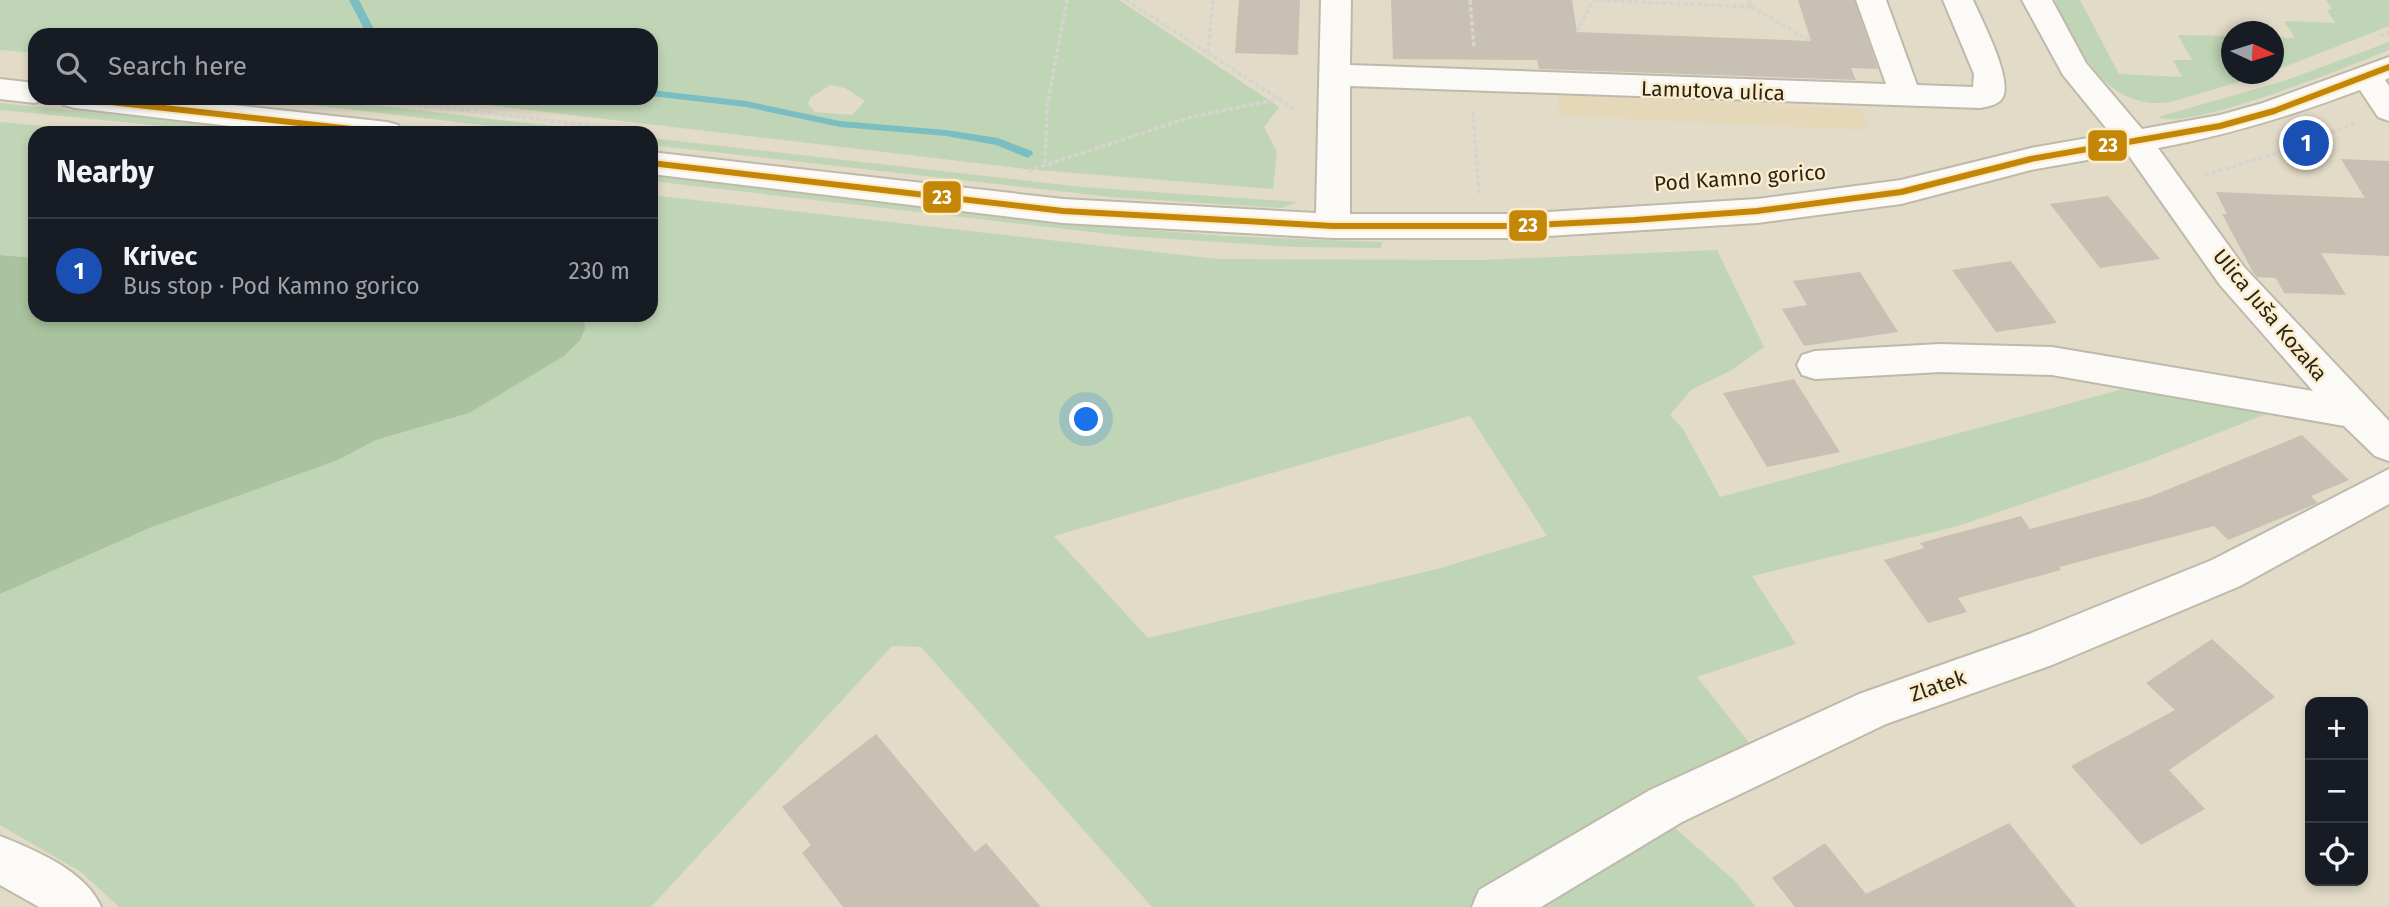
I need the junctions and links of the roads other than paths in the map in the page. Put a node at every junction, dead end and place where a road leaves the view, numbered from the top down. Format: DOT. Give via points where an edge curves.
graph roads {
  1 [pos="1336,0"];
  2 [pos="1871,0"];
  3 [pos="1958,0"];
  4 [pos="2037,0"];
  5 [pos="2378,71"];
  6 [pos="1335,75"];
  7 [pos="0,89"];
  8 [pos="28,92"];
  9 [pos="1906,97"];
  10 [pos="137,105"];
  11 [pos="2389,110"];
  12 [pos="325,126"];
  13 [pos="2135,142"];
  14 [pos="658,164"];
  15 [pos="1333,226"];
  16 [pos="1815,365"];
  17 [pos="2354,413"];
  18 [pos="2389,445"];
  19 [pos="2389,485"];
  20 [pos="0,859"];
  21 [pos="77,907"];
  22 [pos="1496,907"];
  1 -- 6 [label="street"];
  2 -- 9 [label="street"];
  3 -- 9 [label="street, Lamutova ulica" via="1989,74 1989,93 1966,99"];
  4 -- 13 [label="street, Ulica Juša Kozaka" via="2074,68"];
  5 -- 11 [label="street"];
  5 -- 13 [label="street, Pod Kamno gorico" via="2274,111"];
  6 -- 9 [label="street, Lamutova ulica"];
  6 -- 15 [label="street"];
  7 -- 8 [label="street"];
  10 -- 12 [label="street"];
  13 -- 15 [label="street, Pod Kamno gorico" via="2031,159 1901,192 1757,211 1514,226"];
  13 -- 17 [label="street, Ulica Juša Kozaka" via="2232,275"];
  14 -- 15 [label="street, Pod Kamno gorico" via="1063,211"];
  16 -- 17 [label="street" via="1940,358 2052,361"];
  17 -- 18 [label="street, Ulica Juša Kozaka"];
  19 -- 22 [label="street, Zlatek" via="2226,573 2037,651 1874,708 1666,806"];
  20 -- 21 [label="street"];
}
